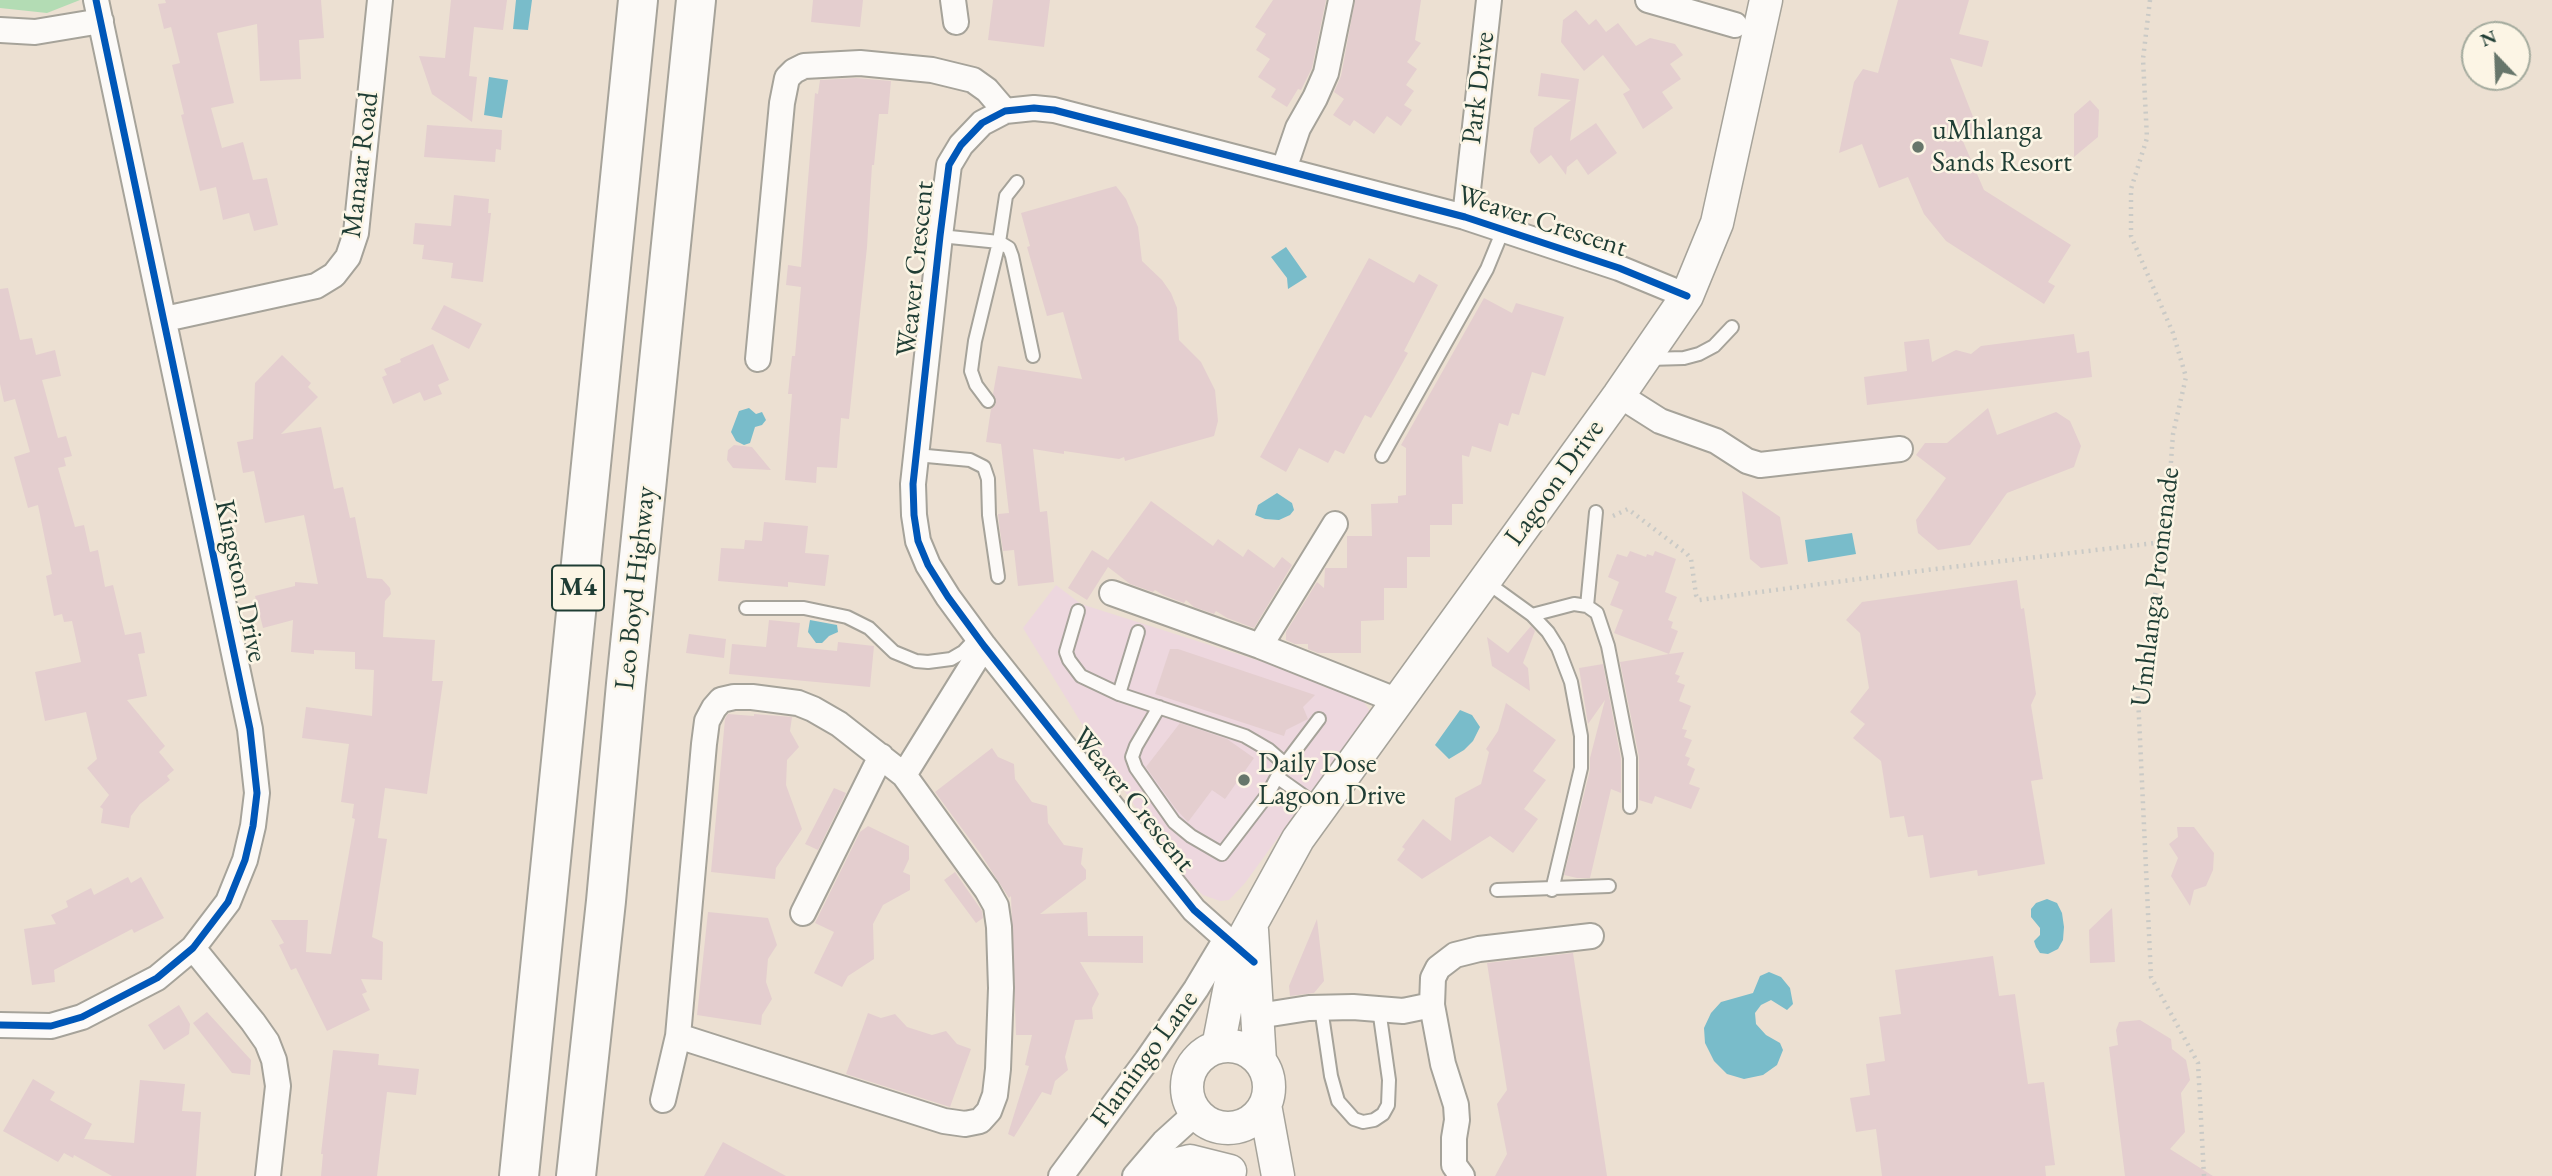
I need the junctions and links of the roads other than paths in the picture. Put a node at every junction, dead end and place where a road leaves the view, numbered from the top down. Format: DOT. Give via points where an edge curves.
graph roads {
  1 [pos="380,0"];
  2 [pos="638,0"];
  3 [pos="696,0"];
  4 [pos="1341,0"];
  5 [pos="1489,0"];
  6 [pos="1648,0"];
  7 [pos="1766,0"];
  8 [pos="98,10"];
  9 [pos="1735,25"];
  10 [pos="0,30"];
  11 [pos="1005,111"];
  12 [pos="1284,169"];
  13 [pos="1017,181"];
  14 [pos="1465,217"];
  15 [pos="1503,229"];
  16 [pos="940,236"];
  17 [pos="999,242"];
  18 [pos="1688,296"];
  19 [pos="165,319"];
  20 [pos="1732,327"];
  21 [pos="1032,356"];
  22 [pos="758,359"];
  23 [pos="1645,359"];
  24 [pos="1619,395"];
  25 [pos="988,401"];
  26 [pos="1900,449"];
  27 [pos="916,455"];
  28 [pos="1382,456"];
  29 [pos="1595,518"];
  30 [pos="1335,524"];
  31 [pos="998,577"];
  32 [pos="1485,581"];
  33 [pos="1112,593"];
  34 [pos="1587,606"];
  35 [pos="746,608"];
  36 [pos="1077,611"];
  37 [pos="1532,615"];
  38 [pos="1138,632"];
  39 [pos="980,642"];
  40 [pos="1260,646"];
  41 [pos="1119,694"];
  42 [pos="1398,701"];
  43 [pos="1159,707"];
  44 [pos="1319,719"];
  45 [pos="881,756"];
  46 [pos="1285,764"];
  47 [pos="904,775"];
  48 [pos="1277,777"];
  49 [pos="1629,807"];
  50 [pos="1321,808"];
  51 [pos="1609,886"];
  52 [pos="1497,890"];
  53 [pos="1552,890"];
  54 [pos="607,901"];
  55 [pos="803,913"];
  56 [pos="1591,936"];
  57 [pos="1242,944"];
  58 [pos="193,948"];
  59 [pos="1432,1005"];
  60 [pos="1321,1008"];
  61 [pos="1380,1009"];
  62 [pos="1258,1016"];
  63 [pos="0,1024"];
  64 [pos="678,1036"];
  65 [pos="1218,1047"];
  66 [pos="1260,1061"];
  67 [pos="663,1100"];
  68 [pos="1265,1105"];
  69 [pos="1205,1120"];
  70 [pos="1451,1172"];
  71 [pos="1231,1174"];
  72 [pos="268,1176"];
  73 [pos="519,1176"];
  74 [pos="576,1176"];
  75 [pos="596,1176"];
  76 [pos="1060,1176"];
  77 [pos="1135,1176"];
  78 [pos="1146,1176"];
  79 [pos="1278,1176"];
  1 -- 19 [label="street, Manaar Road" via="356,233 348,257 334,275 316,286"];
  2 -- 73 [label="highway, Leo Boyd Highway / M4"];
  3 -- 54 [label="highway, Leo Boyd Highway / M4"];
  4 -- 12 [label="street" via="1326,73 1298,128"];
  5 -- 14 [label="street, Park Drive"];
  6 -- 9 [label="street"];
  7 -- 18 [label="street, Lagoon Drive" via="1717,223"];
  8 -- 10 [label="street" via="35,32"];
  8 -- 19 [label="street, Kingston Drive"];
  11 -- 12 [label="street, Weaver Crescent" via="1054,110"];
  11 -- 16 [label="street, Weaver Crescent" via="982,123 949,166"];
  11 -- 22 [label="street" via="973,80 943,72 860,64 804,66 787,78"];
  12 -- 14 [label="street, Weaver Crescent"];
  13 -- 17 [label="lane" via="1006,196"];
  14 -- 15 [label="street, Weaver Crescent"];
  15 -- 18 [label="street, Weaver Crescent"];
  15 -- 28 [label="lane" via="1487,269"];
  16 -- 17 [label="lane"];
  16 -- 27 [label="street, Weaver Crescent"];
  17 -- 21 [label="lane" via="1012,256"];
  17 -- 25 [label="lane" via="971,371"];
  18 -- 23 [label="street, Lagoon Drive"];
  19 -- 58 [label="street, Kingston Drive" via="250,729 257,793 245,860 228,902"];
  20 -- 23 [label="lane" via="1699,354"];
  23 -- 24 [label="street, Lagoon Drive"];
  24 -- 26 [label="street" via="1660,421 1716,441 1760,465"];
  24 -- 32 [label="street, Lagoon Drive"];
  27 -- 31 [label="lane" via="970,460 984,467"];
  27 -- 39 [label="street, Weaver Crescent" via="918,541 928,565"];
  29 -- 34 [label="lane"];
  30 -- 40 [label="street"];
  32 -- 37 [label="lane"];
  32 -- 42 [label="street, Lagoon Drive"];
  33 -- 40 [label="street"];
  34 -- 37 [label="lane" via="1574,604"];
  34 -- 49 [label="lane" via="1597,613 1608,646 1630,758"];
  35 -- 39 [label="lane" via="804,608 847,617 869,628 894,652 916,661 951,659"];
  36 -- 41 [label="lane" via="1066,652 1069,660 1081,676"];
  37 -- 53 [label="lane" via="1548,632 1565,665 1581,736 1581,768"];
  38 -- 41 [label="lane"];
  39 -- 47 [label="street"];
  39 -- 57 [label="street, Weaver Crescent" via="1194,910"];
  40 -- 42 [label="street"];
  41 -- 43 [label="lane"];
  42 -- 50 [label="street, Lagoon Drive"];
  43 -- 46 [label="lane" via="1245,736"];
  43 -- 48 [label="lane" via="1132,757 1174,822 1191,836 1222,854"];
  44 -- 46 [label="lane"];
  45 -- 47 [label="street"];
  45 -- 55 [label="street"];
  45 -- 64 [label="street" via="839,724 798,704 734,697 721,700 714,708 704,744"];
  46 -- 48 [label="lane"];
  47 -- 64 [label="street" via="996,906 1001,988 998,1069 989,1111 980,1121 944,1121"];
  48 -- 50 [label="lane"];
  50 -- 57 [label="street, Lagoon Drive" via="1275,877"];
  51 -- 53 [label="lane"];
  52 -- 53 [label="lane"];
  54 -- 74 [label="highway, Leo Boyd Highway / M4"];
  54 -- 75 [label="highway"];
  56 -- 59 [label="street" via="1455,955 1433,978"];
  57 -- 62 [label="street, Lagoon Drive"];
  57 -- 65 [label="street, Lagoon Drive"];
  57 -- 76 [label="street, Flamingo Lane" via="1182,1009"];
  58 -- 63 [label="street, Kingston Drive" via="157,978 82,1017 51,1026"];
  58 -- 72 [label="street" via="253,1022 274,1060 278,1086"];
  59 -- 61 [label="street" via="1413,1010"];
  59 -- 70 [label="street" via="1456,1105"];
  60 -- 61 [label="street"];
  60 -- 61 [label="lane" via="1334,1088 1345,1111 1363,1122 1383,1114 1388,1105"];
  60 -- 62 [label="street"];
  62 -- 66 [label="street, Lagoon Drive"];
  64 -- 67 [label="street"];
  65 -- 66 [label="street" via="1241,1048"];
  65 -- 69 [label="street" via="1191,1069 1187,1091"];
  66 -- 68 [label="street" via="1269,1083"];
  68 -- 69 [label="street" via="1238,1127"];
  68 -- 79 [label="street"];
  69 -- 71 [label="street"];
  69 -- 77 [label="street" via="1164,1142"];
  71 -- 78 [label="street" via="1190,1161"];
}
